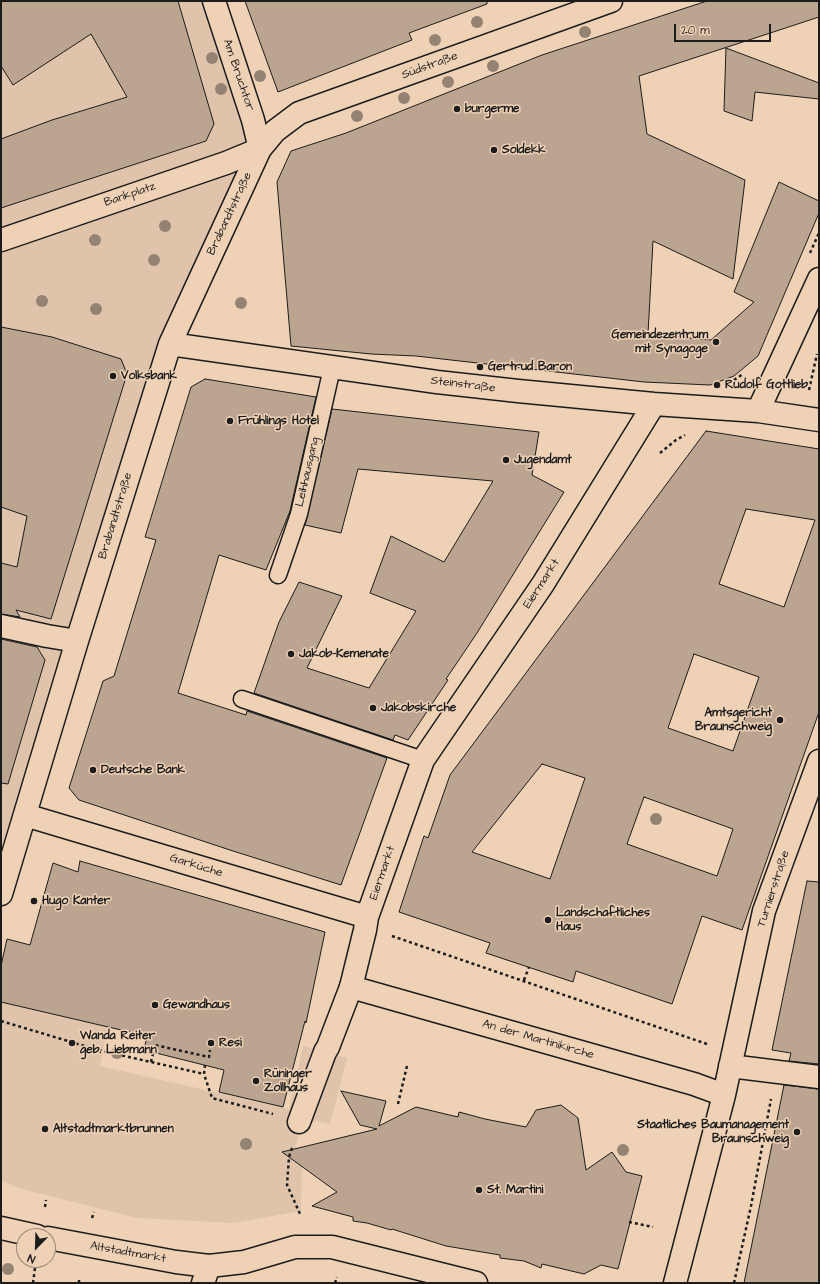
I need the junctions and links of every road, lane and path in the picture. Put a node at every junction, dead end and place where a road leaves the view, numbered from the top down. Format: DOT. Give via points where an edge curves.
graph roads {
  1 [pos="214,1"];
  2 [pos="611,1"];
  3 [pos="260,149"];
  4 [pos="819,233"];
  5 [pos="1,240"];
  6 [pos="810,253"];
  7 [pos="819,279"];
  8 [pos="170,344"];
  9 [pos="819,347"];
  10 [pos="332,368"];
  11 [pos="747,371"];
  12 [pos="730,381"];
  13 [pos="808,397"];
  14 [pos="654,404"];
  15 [pos="758,411"];
  16 [pos="819,420"];
  17 [pos="687,434"];
  18 [pos="656,457"];
  19 [pos="278,575"];
  20 [pos="1,626"];
  21 [pos="77,641"];
  22 [pos="242,699"];
  23 [pos="423,760"];
  24 [pos="819,761"];
  25 [pos="25,815"];
  26 [pos="1,894"];
  27 [pos="367,918"];
  28 [pos="386,934"];
  29 [pos="529,967"];
  30 [pos="524,980"];
  31 [pos="351,987"];
  32 [pos="1,1021"];
  33 [pos="711,1046"];
  34 [pos="210,1050"];
  35 [pos="151,1062"];
  36 [pos="205,1065"];
  37 [pos="407,1066"];
  38 [pos="730,1066"];
  39 [pos="204,1074"];
  40 [pos="819,1077"];
  41 [pos="772,1093"];
  42 [pos="724,1095"];
  43 [pos="398,1104"];
  44 [pos="299,1122"];
  45 [pos="46,1200"];
  46 [pos="45,1207"];
  47 [pos="94,1212"];
  48 [pos="301,1216"];
  49 [pos="92,1218"];
  50 [pos="630,1222"];
  51 [pos="653,1227"];
  52 [pos="1,1228"];
  53 [pos="16,1231"];
  54 [pos="56,1240"];
  55 [pos="35,1268"];
  56 [pos="206,1274"];
  57 [pos="79,1278"];
  58 [pos="32,1283"];
  59 [pos="78,1283"];
  60 [pos="476,1283"];
  61 [pos="675,1283"];
  62 [pos="734,1283"];
  1 -- 3 [label="street, Am Bruchtor" via="254,120"];
  2 -- 3 [label="street, Südstraße" via="299,113 275,131"];
  3 -- 5 [label="street, Bankplatz"];
  3 -- 8 [label="street, Brabandtstraße"];
  4 -- 6 [label="path"];
  7 -- 15 [label="street"];
  8 -- 10 [label="street, Steinstraße"];
  8 -- 21 [label="street, Brabandtstraße"];
  9 -- 13 [label="path"];
  10 -- 14 [label="street, Steinstraße"];
  10 -- 19 [label="lane, Leihhausgang" via="299,514"];
  11 -- 12 [label="path"];
  14 -- 15 [label="street, Steinstraße"];
  14 -- 23 [label="street, Eiermarkt" via="543,584"];
  15 -- 16 [label="street, Steinstraße"];
  17 -- 18 [label="path"];
  20 -- 21 [label="street"];
  21 -- 25 [label="street, Brabandtstraße"];
  22 -- 23 [label="lane"];
  23 -- 27 [label="street, Eiermarkt"];
  24 -- 38 [label="street, Turnierstraße" via="764,911"];
  25 -- 26 [label="street, Brabandtstraße"];
  25 -- 27 [label="street, Garküche"];
  27 -- 31 [label="street"];
  28 -- 30 [label="path"];
  29 -- 30 [label="path"];
  30 -- 33 [label="path"];
  31 -- 42 [label="street, An der Martinikirche" via="694,1084"];
  31 -- 44 [label="street"];
  32 -- 35 [label="path" via="98,1050"];
  34 -- 35 [label="path" via="209,1057 155,1045"];
  35 -- 39 [label="path"];
  36 -- 39 [label="path"];
  37 -- 43 [label="path"];
  38 -- 40 [label="street"];
  38 -- 42 [label="street"];
  39 -- 44 [label="path" via="212,1098"];
  41 -- 62 [label="path"];
  42 -- 61 [label="street"];
  44 -- 48 [label="path" via="289,1157 287,1185"];
  45 -- 46 [label="path"];
  47 -- 49 [label="path"];
  50 -- 51 [label="path"];
  52 -- 53 [label="street"];
  54 -- 56 [label="street, Altstadtmarkt" via="176,1262"];
  55 -- 58 [label="path"];
  56 -- 60 [label="street" via="295,1247 332,1247"];
  57 -- 59 [label="path"];
}
